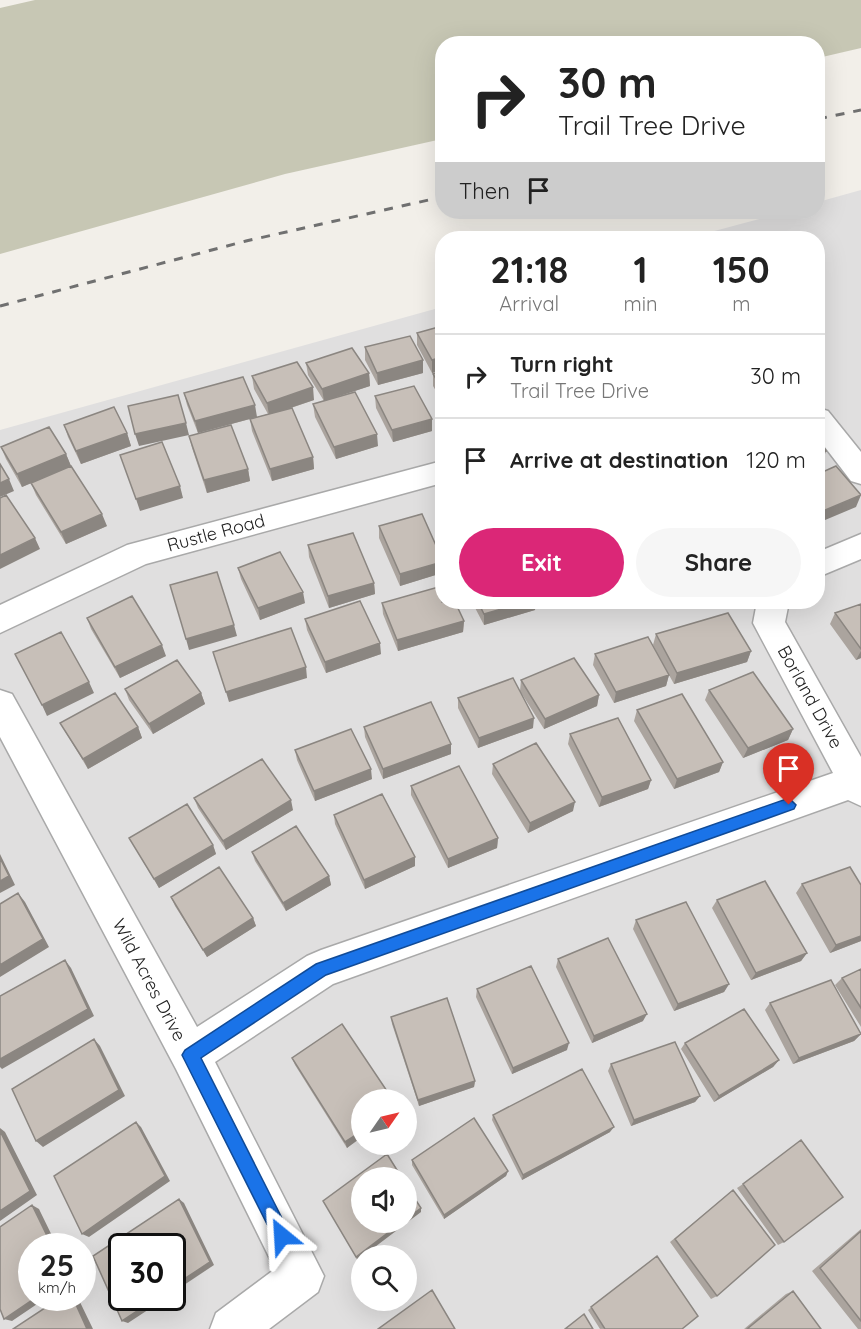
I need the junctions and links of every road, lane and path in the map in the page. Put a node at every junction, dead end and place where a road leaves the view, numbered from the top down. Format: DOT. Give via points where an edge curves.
graph roads {
  1 [pos="825,427"];
  2 [pos="861,473"];
  3 [pos="435,474"];
  4 [pos="861,546"];
  5 [pos="825,562"];
  6 [pos="772,609"];
  7 [pos="0,620"];
  8 [pos="0,704"];
  9 [pos="858,786"];
  10 [pos="190,1055"];
  11 [pos="232,1329"];
  1 -- 2 [label="street"];
  3 -- 7 [label="street, Rustle Road" via="138,554"];
  4 -- 5 [label="street"];
  6 -- 9 [label="street, Borland Drive" via="769,623"];
  8 -- 10 [label="street, Wild Acres Drive"];
  9 -- 10 [label="street" via="321,969"];
  10 -- 11 [label="street, Wild Acres Drive" via="302,1276"];
}
